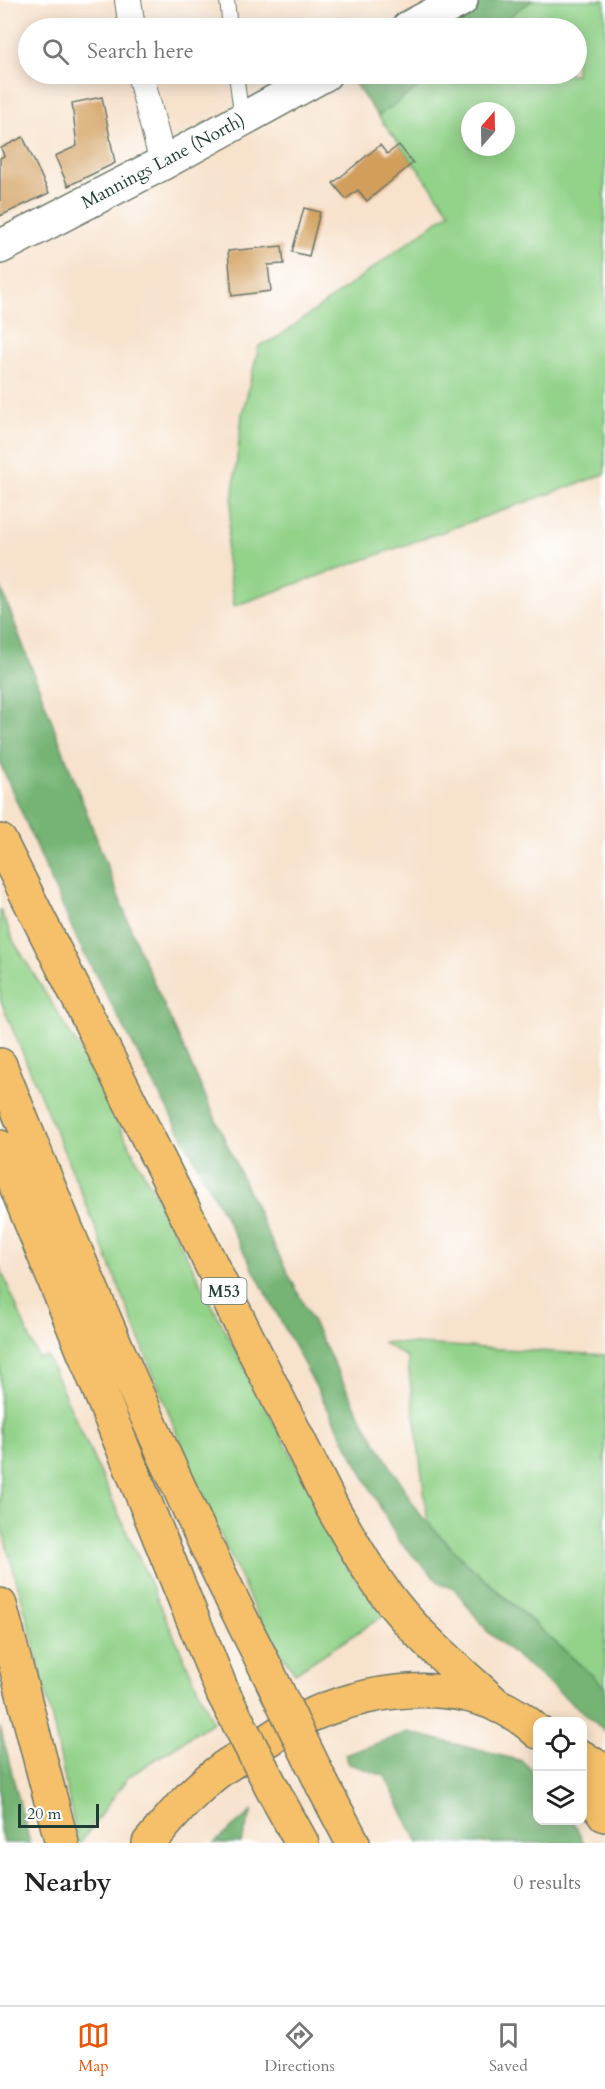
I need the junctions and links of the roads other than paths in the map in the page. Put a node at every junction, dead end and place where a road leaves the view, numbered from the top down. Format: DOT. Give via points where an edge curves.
graph roads {
  1 [pos="128,0"];
  2 [pos="227,0"];
  3 [pos="461,0"];
  4 [pos="131,18"];
  5 [pos="229,18"];
  6 [pos="427,18"];
  7 [pos="143,84"];
  8 [pos="237,84"];
  9 [pos="308,84"];
  10 [pos="242,120"];
  11 [pos="163,163"];
  12 [pos="0,247"];
  13 [pos="0,840"];
  14 [pos="0,1065"];
  15 [pos="0,1147"];
  16 [pos="0,1605"];
  17 [pos="524,1722"];
  18 [pos="587,1760"];
  19 [pos="605,1772"];
  20 [pos="587,1789"];
  21 [pos="605,1815"];
  22 [pos="62,1843"];
  23 [pos="149,1843"];
  24 [pos="302,1843"];
  25 [pos="353,1843"];
  1 -- 4 [label="street"];
  2 -- 5 [label="lane"];
  3 -- 6 [label="street"];
  7 -- 11 [label="street"];
  8 -- 10 [label="lane"];
  9 -- 10 [label="street, Mannings Lane (North)"];
  10 -- 11 [label="street, Mannings Lane (North)"];
  11 -- 12 [label="street, Mannings Lane (North)"];
  13 -- 17 [label="main road, M53" via="332,1507 367,1568 432,1646"];
  14 -- 25 [label="main road, bridge" via="117,1350 231,1599"];
  15 -- 24 [label="main road, bridge" via="223,1694"];
  16 -- 22 [label="main road"];
  17 -- 23 [label="main road" via="464,1694 425,1690 347,1701 306,1717 223,1768 184,1802"];
  18 -- 19 [label="main road"];
  20 -- 21 [label="main road"];
}
